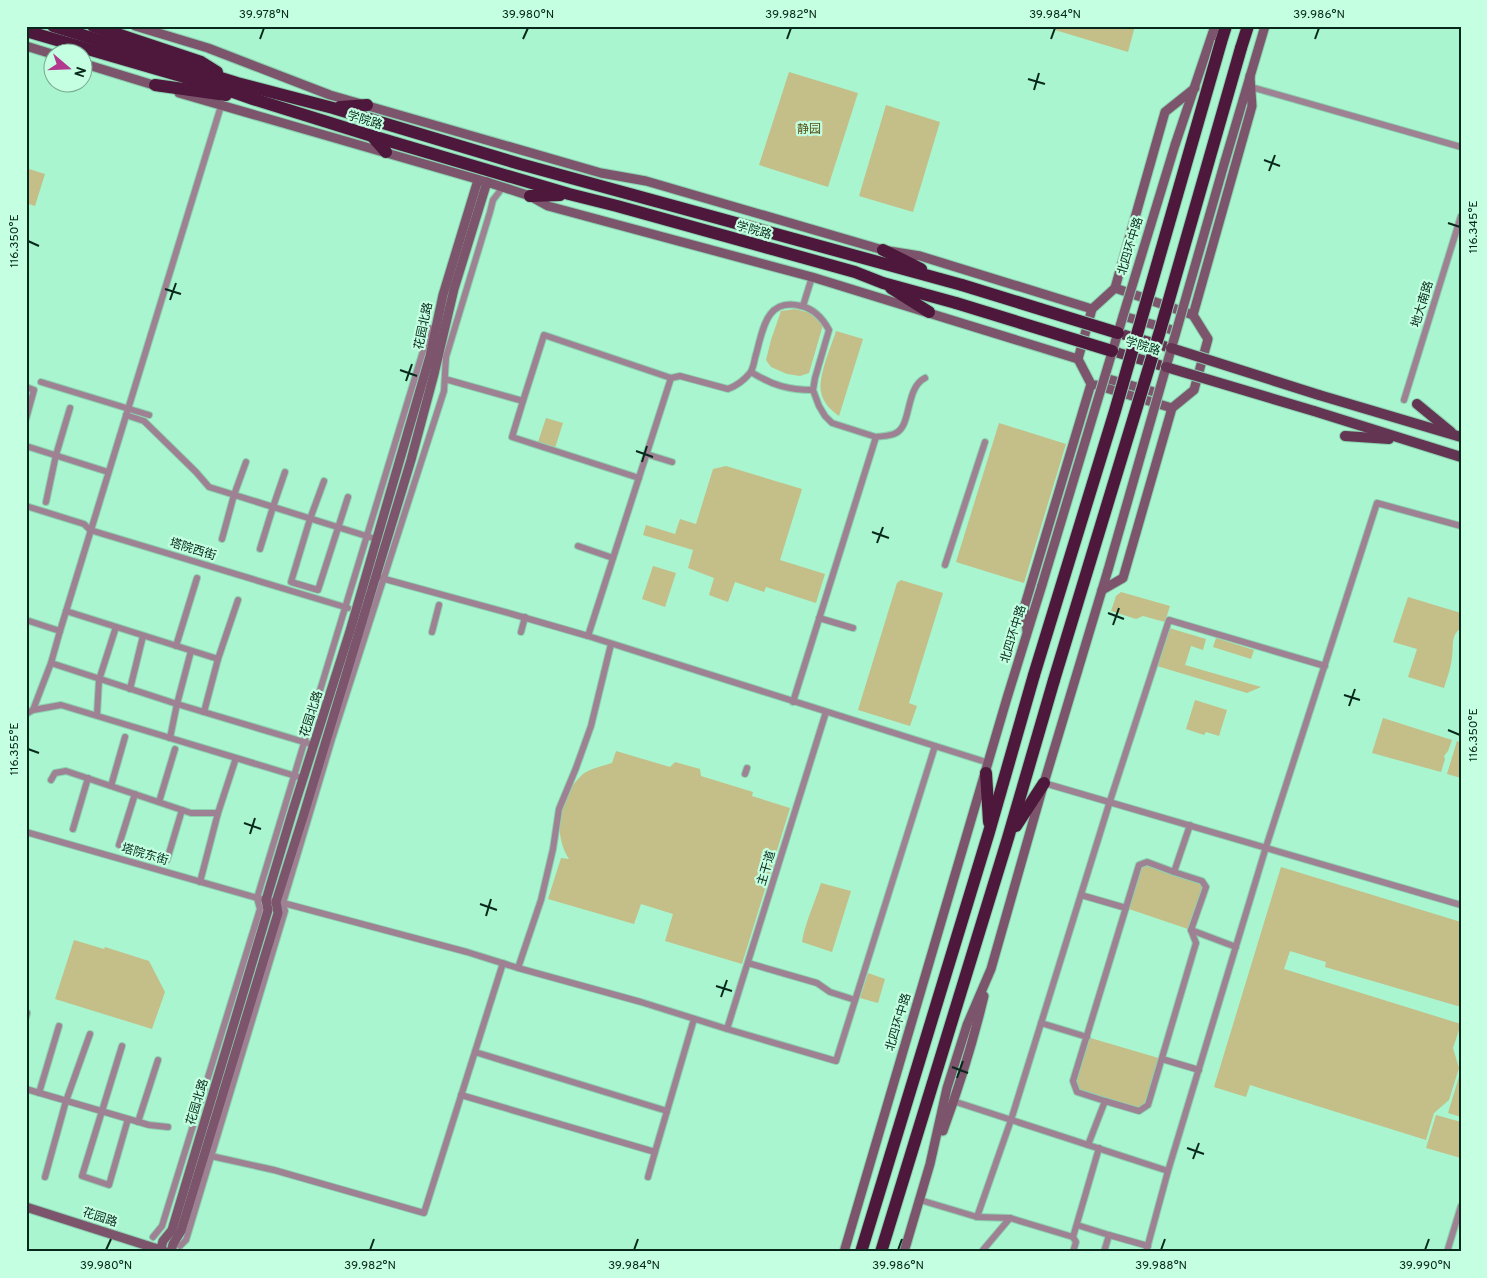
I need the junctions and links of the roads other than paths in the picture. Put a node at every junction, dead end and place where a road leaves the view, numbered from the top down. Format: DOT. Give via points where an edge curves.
graph roads {
  1 [pos="54,26"];
  2 [pos="93,26"];
  3 [pos="134,26"];
  4 [pos="1215,26"];
  5 [pos="1226,26"];
  6 [pos="1248,26"];
  7 [pos="1265,26"];
  8 [pos="26,31"];
  9 [pos="26,46"];
  10 [pos="42,51"];
  11 [pos="92,66"];
  12 [pos="1250,76"];
  13 [pos="237,83"];
  14 [pos="155,85"];
  15 [pos="1251,87"];
  16 [pos="1195,88"];
  17 [pos="253,99"];
  18 [pos="367,105"];
  19 [pos="221,106"];
  20 [pos="333,108"];
  21 [pos="372,136"];
  22 [pos="1461,147"];
  23 [pos="386,152"];
  24 [pos="482,181"];
  25 [pos="503,187"];
  26 [pos="569,194"];
  27 [pos="530,196"];
  28 [pos="1461,216"];
  29 [pos="884,250"];
  30 [pos="812,277"];
  31 [pos="941,279"];
  32 [pos="883,282"];
  33 [pos="1115,288"];
  34 [pos="803,306"];
  35 [pos="1092,309"];
  36 [pos="929,312"];
  37 [pos="1193,315"];
  38 [pos="1123,316"];
  39 [pos="430,328"];
  40 [pos="1176,331"];
  41 [pos="1118,332"];
  42 [pos="1171,348"];
  43 [pos="1112,351"];
  44 [pos="1078,359"];
  45 [pos="1166,367"];
  46 [pos="751,372"];
  47 [pos="671,378"];
  48 [pos="925,378"];
  49 [pos="1105,378"];
  50 [pos="445,379"];
  51 [pos="41,382"];
  52 [pos="1091,384"];
  53 [pos="26,387"];
  54 [pos="813,390"];
  55 [pos="1158,393"];
  56 [pos="1404,400"];
  57 [pos="523,402"];
  58 [pos="1417,404"];
  59 [pos="70,408"];
  60 [pos="128,408"];
  61 [pos="1172,408"];
  62 [pos="126,415"];
  63 [pos="149,415"];
  64 [pos="26,419"];
  65 [pos="1345,436"];
  66 [pos="876,437"];
  67 [pos="1458,437"];
  68 [pos="1408,440"];
  69 [pos="985,442"];
  70 [pos="26,446"];
  71 [pos="646,454"];
  72 [pos="56,455"];
  73 [pos="1461,457"];
  74 [pos="246,462"];
  75 [pos="672,462"];
  76 [pos="108,472"];
  77 [pos="285,472"];
  78 [pos="639,478"];
  79 [pos="324,481"];
  80 [pos="234,494"];
  81 [pos="348,497"];
  82 [pos="46,502"];
  83 [pos="26,506"];
  84 [pos="273,507"];
  85 [pos="310,519"];
  86 [pos="1461,526"];
  87 [pos="338,528"];
  88 [pos="90,530"];
  89 [pos="371,538"];
  90 [pos="222,539"];
  91 [pos="578,546"];
  92 [pos="260,549"];
  93 [pos="613,558"];
  94 [pos="945,565"];
  95 [pos="197,578"];
  96 [pos="380,578"];
  97 [pos="1102,590"];
  98 [pos="238,600"];
  99 [pos="439,605"];
  100 [pos="346,607"];
  101 [pos="356,610"];
  102 [pos="66,611"];
  103 [pos="525,618"];
  104 [pos="819,618"];
  105 [pos="26,620"];
  106 [pos="116,627"];
  107 [pos="853,628"];
  108 [pos="60,631"];
  109 [pos="432,632"];
  110 [pos="521,632"];
  111 [pos="143,636"];
  112 [pos="588,636"];
  113 [pos="1028,636"];
  114 [pos="611,644"];
  115 [pos="176,646"];
  116 [pos="191,651"];
  117 [pos="218,659"];
  118 [pos="51,663"];
  119 [pos="1325,666"];
  120 [pos="99,680"];
  121 [pos="130,689"];
  122 [pos="793,702"];
  123 [pos="177,704"];
  124 [pos="34,710"];
  125 [pos="204,712"];
  126 [pos="826,712"];
  127 [pos="26,714"];
  128 [pos="97,715"];
  129 [pos="126,737"];
  130 [pos="170,738"];
  131 [pos="309,744"];
  132 [pos="936,746"];
  133 [pos="175,749"];
  134 [pos="236,758"];
  135 [pos="987,768"];
  136 [pos="299,777"];
  137 [pos="88,778"];
  138 [pos="51,780"];
  139 [pos="1044,783"];
  140 [pos="110,786"];
  141 [pos="134,794"];
  142 [pos="1110,801"];
  143 [pos="158,802"];
  144 [pos="182,810"];
  145 [pos="218,814"];
  146 [pos="1190,825"];
  147 [pos="73,830"];
  148 [pos="26,832"];
  149 [pos="989,832"];
  150 [pos="1008,838"];
  151 [pos="119,845"];
  152 [pos="1266,847"];
  153 [pos="167,860"];
  154 [pos="1174,872"];
  155 [pos="200,882"];
  156 [pos="1081,895"];
  157 [pos="270,901"];
  158 [pos="1461,905"];
  159 [pos="1126,908"];
  160 [pos="1191,930"];
  161 [pos="1236,947"];
  162 [pos="503,963"];
  163 [pos="748,963"];
  164 [pos="518,968"];
  165 [pos="991,969"];
  166 [pos="855,1000"];
  167 [pos="694,1019"];
  168 [pos="1041,1023"];
  169 [pos="59,1026"];
  170 [pos="726,1029"];
  171 [pos="90,1034"];
  172 [pos="1087,1037"];
  173 [pos="122,1046"];
  174 [pos="475,1052"];
  175 [pos="1162,1058"];
  176 [pos="158,1060"];
  177 [pos="1199,1070"];
  178 [pos="26,1090"];
  179 [pos="39,1093"];
  180 [pos="461,1095"];
  181 [pos="66,1101"];
  182 [pos="953,1101"];
  183 [pos="1105,1101"];
  184 [pos="102,1111"];
  185 [pos="668,1111"];
  186 [pos="128,1119"];
  187 [pos="1011,1120"];
  188 [pos="138,1122"];
  189 [pos="168,1127"];
  190 [pos="1088,1145"];
  191 [pos="1098,1148"];
  192 [pos="655,1152"];
  193 [pos="208,1154"];
  194 [pos="930,1164"];
  195 [pos="1168,1171"];
  196 [pos="45,1177"];
  197 [pos="648,1177"];
  198 [pos="920,1200"];
  199 [pos="1461,1206"];
  200 [pos="26,1207"];
  201 [pos="977,1218"];
  202 [pos="1010,1218"];
  203 [pos="1077,1225"];
  204 [pos="1109,1235"];
  205 [pos="153,1237"];
  206 [pos="1073,1237"];
  207 [pos="180,1246"];
  208 [pos="1147,1249"];
  209 [pos="984,1250"];
  210 [pos="163,1251"];
  211 [pos="171,1252"];
  212 [pos="844,1252"];
  213 [pos="861,1252"];
  214 [pos="882,1252"];
  215 [pos="904,1252"];
  216 [pos="1073,1252"];
  217 [pos="1104,1252"];
  218 [pos="1447,1252"];
  1 -- 13 [label="highway, 学院路"];
  2 -- 13 [label="highway" via="201,62"];
  3 -- 18 [label="street, 学院路" via="208,48 292,82"];
  4 -- 16 [label="street, 北四环中路"];
  5 -- 149 [label="highway, bridge"];
  6 -- 150 [label="highway, bridge"];
  7 -- 12 [label="street"];
  8 -- 17 [label="highway, 学院路"];
  9 -- 10 [label="street"];
  11 -- 14 [label="street, 学院路"];
  12 -- 15 [label="street"];
  12 -- 40 [label="street, bridge"];
  13 -- 20 [label="highway, 学院路"];
  14 -- 17 [label="highway"];
  14 -- 19 [label="street, 学院路"];
  15 -- 22 [label="street"];
  15 -- 37 [label="street" via="1252,106"];
  16 -- 33 [label="street" via="1165,112"];
  16 -- 38 [label="street, 北四环中路, bridge"];
  17 -- 21 [label="highway, 学院路"];
  18 -- 20 [label="highway"];
  18 -- 29 [label="street, 学院路"];
  19 -- 23 [label="street, 学院路"];
  19 -- 60 [label="street"];
  20 -- 31 [label="highway, 学院路" via="520,164"];
  21 -- 23 [label="highway"];
  21 -- 26 [label="highway, 学院路"];
  23 -- 24 [label="street, 学院路"];
  24 -- 25 [label="street, 学院路"];
  24 -- 89 [label="street, 花园北路" via="443,295 430,356"];
  24 -- 96 [label="street, 花园北路"];
  25 -- 27 [label="street, 学院路"];
  25 -- 50 [label="street" via="494,200 446,357"];
  26 -- 27 [label="highway"];
  26 -- 32 [label="highway, 学院路"];
  27 -- 30 [label="street, 学院路" via="548,206"];
  28 -- 56 [label="street, 地大南路"];
  29 -- 31 [label="highway"];
  29 -- 35 [label="street, 学院路" via="920,256"];
  30 -- 34 [label="street"];
  30 -- 36 [label="street, 学院路"];
  31 -- 41 [label="highway, 学院路, bridge"];
  32 -- 36 [label="highway"];
  32 -- 43 [label="highway, 学院路, bridge"];
  33 -- 35 [label="street"];
  33 -- 37 [label="street"];
  34 -- 46 [label="street" via="788,303 777,307 768,316"];
  34 -- 54 [label="street" via="820,316 829,330"];
  35 -- 44 [label="street"];
  36 -- 44 [label="street, 学院路"];
  37 -- 61 [label="street" via="1208,339 1194,390"];
  38 -- 40 [label="street, bridge"];
  38 -- 41 [label="street, 北四环中路, bridge"];
  39 -- 89 [label="street"];
  40 -- 42 [label="street, bridge"];
  41 -- 42 [label="main road, 学院路, bridge"];
  41 -- 43 [label="street, 北四环中路, bridge"];
  42 -- 45 [label="street, bridge"];
  42 -- 67 [label="main road, 学院路, bridge"];
  43 -- 45 [label="main road, 学院路, bridge"];
  43 -- 49 [label="street, 北四环中路, bridge"];
  44 -- 52 [label="street"];
  45 -- 55 [label="street, bridge"];
  45 -- 68 [label="main road, 学院路, bridge"];
  46 -- 47 [label="street" via="728,389 680,376"];
  46 -- 54 [label="street" via="768,382 798,390"];
  47 -- 57 [label="street" via="544,335"];
  47 -- 71 [label="street"];
  48 -- 66 [label="street" via="915,387 900,430"];
  49 -- 55 [label="street, bridge"];
  49 -- 113 [label="street, 北四环中路, bridge"];
  50 -- 57 [label="street"];
  50 -- 96 [label="street" via="444,391"];
  51 -- 60 [label="street"];
  52 -- 61 [label="street"];
  52 -- 113 [label="street" via="1024,608"];
  53 -- 64 [label="street" via="34,390"];
  54 -- 66 [label="street" via="825,416 832,423"];
  55 -- 97 [label="street, bridge"];
  57 -- 78 [label="street" via="512,437"];
  58 -- 67 [label="main road"];
  59 -- 72 [label="street"];
  60 -- 62 [label="street"];
  60 -- 63 [label="street"];
  61 -- 97 [label="street" via="1123,578"];
  62 -- 76 [label="street"];
  62 -- 80 [label="street" via="144,421 209,486"];
  65 -- 68 [label="main road"];
  66 -- 104 [label="street"];
  68 -- 73 [label="main road, 学院路"];
  69 -- 94 [label="street"];
  70 -- 72 [label="street"];
  71 -- 75 [label="street"];
  71 -- 78 [label="street"];
  72 -- 76 [label="street"];
  72 -- 82 [label="street"];
  74 -- 80 [label="street"];
  76 -- 88 [label="street"];
  77 -- 84 [label="street"];
  78 -- 93 [label="street"];
  79 -- 85 [label="street"];
  80 -- 84 [label="street"];
  80 -- 90 [label="street"];
  81 -- 87 [label="street"];
  83 -- 88 [label="street, 塔院西街" via="84,524"];
  84 -- 85 [label="street"];
  84 -- 92 [label="street"];
  85 -- 87 [label="street"];
  85 -- 87 [label="street" via="291,582 300,585 318,590"];
  86 -- 119 [label="street" via="1378,503"];
  87 -- 89 [label="street"];
  88 -- 100 [label="street, 塔院西街"];
  88 -- 102 [label="street"];
  89 -- 100 [label="street"];
  89 -- 101 [label="street, 花园北路"];
  91 -- 93 [label="street"];
  93 -- 112 [label="street"];
  95 -- 115 [label="street"];
  96 -- 103 [label="street"];
  96 -- 157 [label="street, 花园北路" via="300,824"];
  97 -- 139 [label="street"];
  98 -- 117 [label="street"];
  99 -- 109 [label="street"];
  100 -- 101 [label="street, 塔院西街"];
  100 -- 131 [label="street"];
  101 -- 131 [label="street, 花园北路"];
  102 -- 106 [label="street"];
  102 -- 108 [label="street"];
  103 -- 110 [label="street"];
  103 -- 112 [label="street"];
  104 -- 107 [label="street"];
  104 -- 122 [label="street"];
  105 -- 108 [label="street"];
  106 -- 111 [label="street"];
  106 -- 120 [label="street"];
  108 -- 118 [label="street"];
  111 -- 115 [label="street"];
  111 -- 121 [label="street"];
  112 -- 114 [label="street"];
  113 -- 135 [label="street, 北四环中路"];
  114 -- 122 [label="street"];
  114 -- 164 [label="street" via="591,726 559,809 540,900"];
  115 -- 116 [label="street"];
  116 -- 117 [label="street"];
  116 -- 123 [label="street"];
  117 -- 125 [label="street"];
  118 -- 120 [label="street"];
  118 -- 124 [label="street"];
  119 -- 142 [label="street" via="1169,620"];
  119 -- 152 [label="street"];
  120 -- 121 [label="street"];
  120 -- 128 [label="street"];
  121 -- 123 [label="street"];
  122 -- 126 [label="street"];
  123 -- 125 [label="street"];
  123 -- 130 [label="street"];
  124 -- 127 [label="street"];
  124 -- 128 [label="street" via="61,705"];
  125 -- 131 [label="street"];
  126 -- 132 [label="street"];
  126 -- 163 [label="street, 主干道"];
  128 -- 130 [label="street"];
  129 -- 140 [label="street"];
  130 -- 134 [label="street"];
  131 -- 136 [label="street, 花园北路"];
  132 -- 135 [label="street"];
  132 -- 166 [label="street"];
  133 -- 143 [label="street"];
  134 -- 136 [label="street"];
  134 -- 145 [label="street"];
  135 -- 149 [label="highway"];
  135 -- 212 [label="street, 北四环中路"];
  136 -- 157 [label="street, 花园北路"];
  137 -- 138 [label="street" via="66,771 54,773"];
  137 -- 140 [label="street"];
  137 -- 147 [label="street"];
  139 -- 142 [label="street"];
  139 -- 150 [label="highway"];
  139 -- 165 [label="street"];
  140 -- 141 [label="street"];
  141 -- 143 [label="street"];
  141 -- 151 [label="street"];
  142 -- 146 [label="street"];
  142 -- 156 [label="street"];
  143 -- 144 [label="street"];
  144 -- 145 [label="street"];
  144 -- 153 [label="street"];
  145 -- 155 [label="street"];
  146 -- 152 [label="street"];
  146 -- 154 [label="street"];
  148 -- 155 [label="street, 塔院东街"];
  149 -- 213 [label="highway"];
  150 -- 214 [label="highway"];
  152 -- 158 [label="street"];
  152 -- 161 [label="street"];
  154 -- 159 [label="street" via="1147,862 1138,865"];
  154 -- 160 [label="street" via="1202,881 1206,887"];
  155 -- 157 [label="street, 塔院东街"];
  156 -- 159 [label="street"];
  156 -- 168 [label="street"];
  157 -- 162 [label="street, 塔院东街"];
  157 -- 193 [label="street, 花园北路" via="278,913"];
  157 -- 205 [label="street" via="260,909 162,1226"];
  157 -- 210 [label="street, 花园北路" via="178,1211 172,1230 163,1241"];
  159 -- 172 [label="street"];
  160 -- 161 [label="street"];
  160 -- 175 [label="street" via="1196,943"];
  161 -- 177 [label="street"];
  162 -- 164 [label="street, 塔院东街"];
  162 -- 174 [label="street"];
  163 -- 166 [label="street" via="817,983 830,992"];
  163 -- 170 [label="street, 主干道"];
  164 -- 167 [label="street, 塔院东街"];
  165 -- 182 [label="street"];
  165 -- 194 [label="street" via="967,1025 947,1088"];
  166 -- 170 [label="street, 塔院东街" via="836,1061"];
  167 -- 170 [label="street, 塔院东街"];
  167 -- 185 [label="street"];
  168 -- 172 [label="street"];
  168 -- 187 [label="street"];
  169 -- 179 [label="street"];
  171 -- 181 [label="street"];
  172 -- 183 [label="street" via="1073,1081 1077,1092"];
  173 -- 184 [label="street"];
  174 -- 180 [label="street"];
  174 -- 185 [label="street"];
  175 -- 177 [label="street"];
  175 -- 183 [label="street" via="1148,1105 1139,1111"];
  176 -- 188 [label="street"];
  177 -- 195 [label="street"];
  178 -- 179 [label="street"];
  179 -- 181 [label="street"];
  180 -- 192 [label="street"];
  180 -- 193 [label="street" via="424,1212"];
  181 -- 184 [label="street"];
  181 -- 196 [label="street"];
  182 -- 187 [label="street"];
  182 -- 194 [label="street"];
  183 -- 190 [label="street"];
  184 -- 186 [label="street"];
  184 -- 186 [label="street" via="82,1176 109,1185"];
  185 -- 192 [label="street"];
  186 -- 188 [label="street"];
  187 -- 190 [label="street"];
  187 -- 201 [label="street"];
  188 -- 189 [label="street"];
  190 -- 191 [label="street"];
  191 -- 195 [label="street"];
  191 -- 203 [label="street"];
  192 -- 197 [label="street"];
  193 -- 207 [label="street" via="186,1240"];
  193 -- 211 [label="street, 花园北路"];
  194 -- 198 [label="street"];
  195 -- 208 [label="street"];
  198 -- 201 [label="street"];
  198 -- 215 [label="street"];
  199 -- 218 [label="street"];
  200 -- 210 [label="street, 花园路"];
  201 -- 202 [label="street"];
  202 -- 206 [label="street"];
  202 -- 209 [label="street"];
  203 -- 204 [label="street"];
  203 -- 206 [label="street"];
  204 -- 208 [label="street"];
  204 -- 217 [label="street"];
  206 -- 216 [label="street" via="1076,1242"];
}
